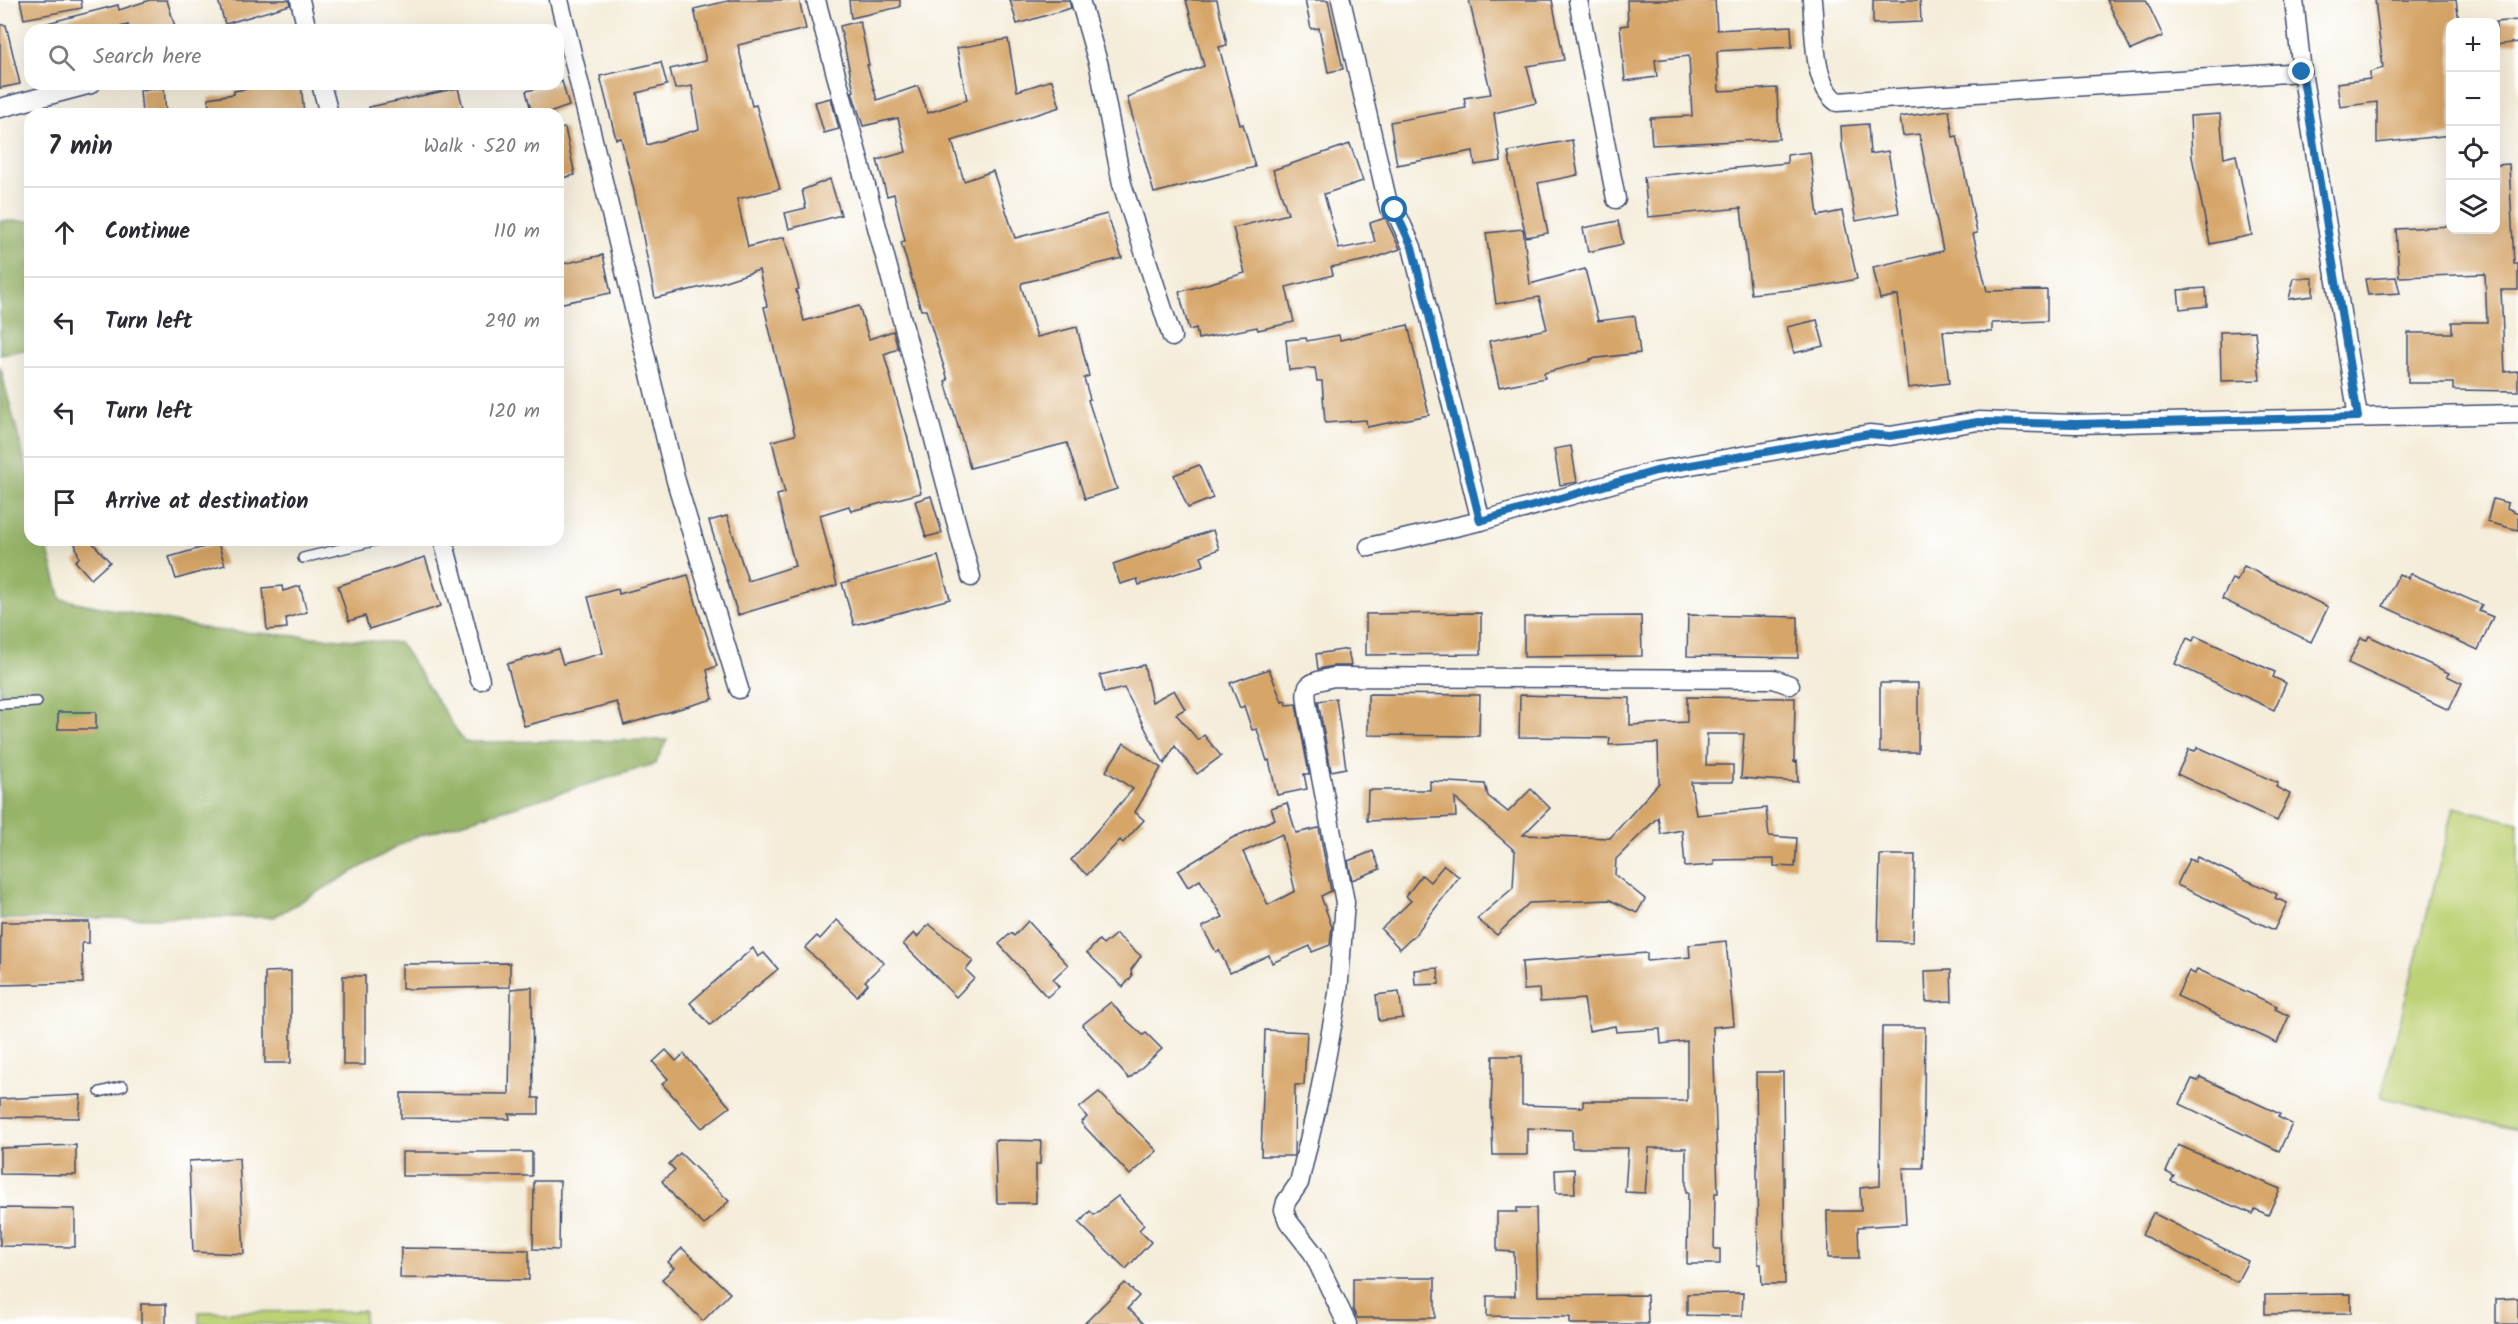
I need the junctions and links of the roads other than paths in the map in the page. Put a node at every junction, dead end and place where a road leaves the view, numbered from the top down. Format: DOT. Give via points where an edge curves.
graph roads {
  1 [pos="300,0"];
  2 [pos="559,0"];
  3 [pos="816,0"];
  4 [pos="1080,0"];
  5 [pos="1341,0"];
  6 [pos="1578,0"];
  7 [pos="1812,0"];
  8 [pos="2294,0"];
  9 [pos="306,24"];
  10 [pos="2302,72"];
  11 [pos="68,90"];
  12 [pos="323,90"];
  13 [pos="0,108"];
  14 [pos="327,108"];
  15 [pos="1616,200"];
  16 [pos="1172,338"];
  17 [pos="2518,414"];
  18 [pos="2358,417"];
  19 [pos="1480,521"];
  20 [pos="353,546"];
  21 [pos="445,546"];
  22 [pos="1368,547"];
  23 [pos="303,558"];
  24 [pos="971,577"];
  25 [pos="480,680"];
  26 [pos="1790,686"];
  27 [pos="739,689"];
  28 [pos="37,702"];
  29 [pos="0,704"];
  30 [pos="123,1086"];
  31 [pos="100,1092"];
  32 [pos="1347,1324"];
  1 -- 9 [label="street"];
  2 -- 27 [label="street" via="676,481"];
  3 -- 24 [label="street"];
  4 -- 16 [label="street" via="1099,66 1122,184"];
  5 -- 19 [label="street" via="1389,208 1395,210 1412,247"];
  6 -- 15 [label="street"];
  7 -- 10 [label="street" via="1819,75 1831,99 1837,102"];
  8 -- 10 [label="street"];
  10 -- 18 [label="street"];
  11 -- 13 [label="street"];
  12 -- 14 [label="street"];
  17 -- 18 [label="street"];
  18 -- 19 [label="street" via="2076,424 1978,422 1890,436 1869,434 1656,471"];
  19 -- 22 [label="street"];
  20 -- 23 [label="lane"];
  21 -- 25 [label="street"];
  26 -- 32 [label="street" via="1774,679 1346,677 1307,685 1345,902 1338,994 1318,1102 1299,1183 1284,1210 1288,1221 1314,1253"];
  28 -- 29 [label="lane"];
  30 -- 31 [label="lane"];
}
